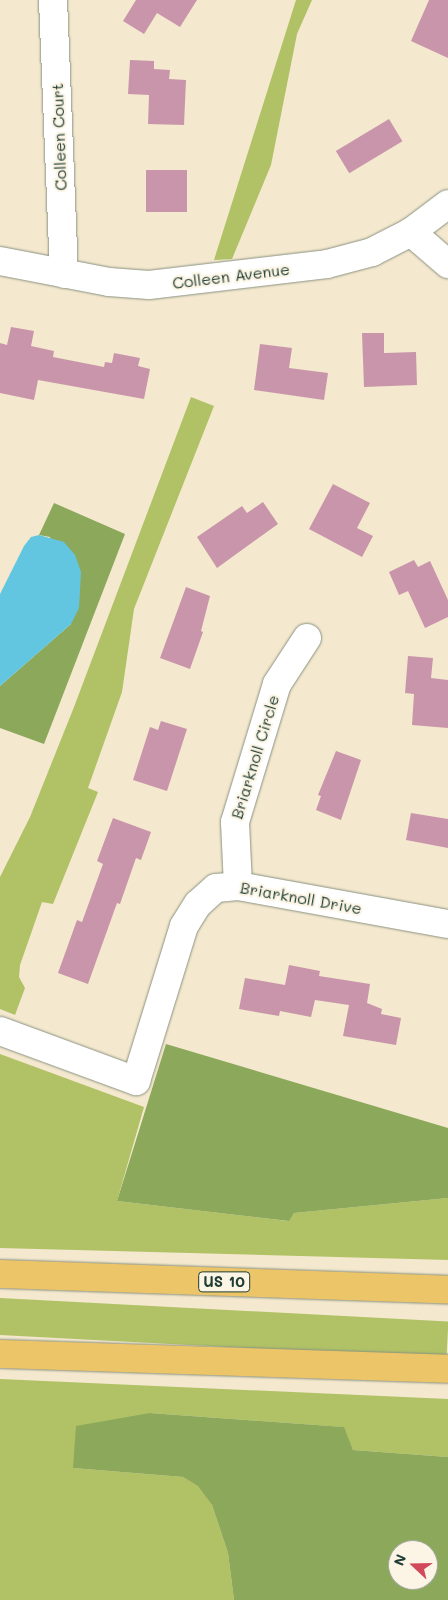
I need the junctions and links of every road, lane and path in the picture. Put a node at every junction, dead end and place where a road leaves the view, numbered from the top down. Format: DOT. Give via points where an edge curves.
graph roads {
  1 [pos="53,0"];
  2 [pos="448,204"];
  3 [pos="411,232"];
  4 [pos="0,261"];
  5 [pos="448,264"];
  6 [pos="64,274"];
  7 [pos="307,638"];
  8 [pos="238,886"];
  9 [pos="448,924"];
  10 [pos="0,1031"];
  11 [pos="0,1274"];
  12 [pos="448,1290"];
  13 [pos="0,1354"];
  14 [pos="448,1369"];
  1 -- 6 [label="street, Colleen Court"];
  2 -- 3 [label="street, Colleen Avenue"];
  3 -- 5 [label="street"];
  3 -- 6 [label="street, Colleen Avenue" via="372,252 327,264 241,275 150,285"];
  4 -- 6 [label="street, Colleen Avenue"];
  7 -- 8 [label="street, Briarknoll Circle" via="277,684 235,822"];
  8 -- 9 [label="street, Briarknoll Drive"];
  8 -- 10 [label="street, Briarknoll Drive" via="216,888 198,904 184,926 136,1081"];
  11 -- 12 [label="highway, US 10"];
  13 -- 14 [label="highway"];
}
